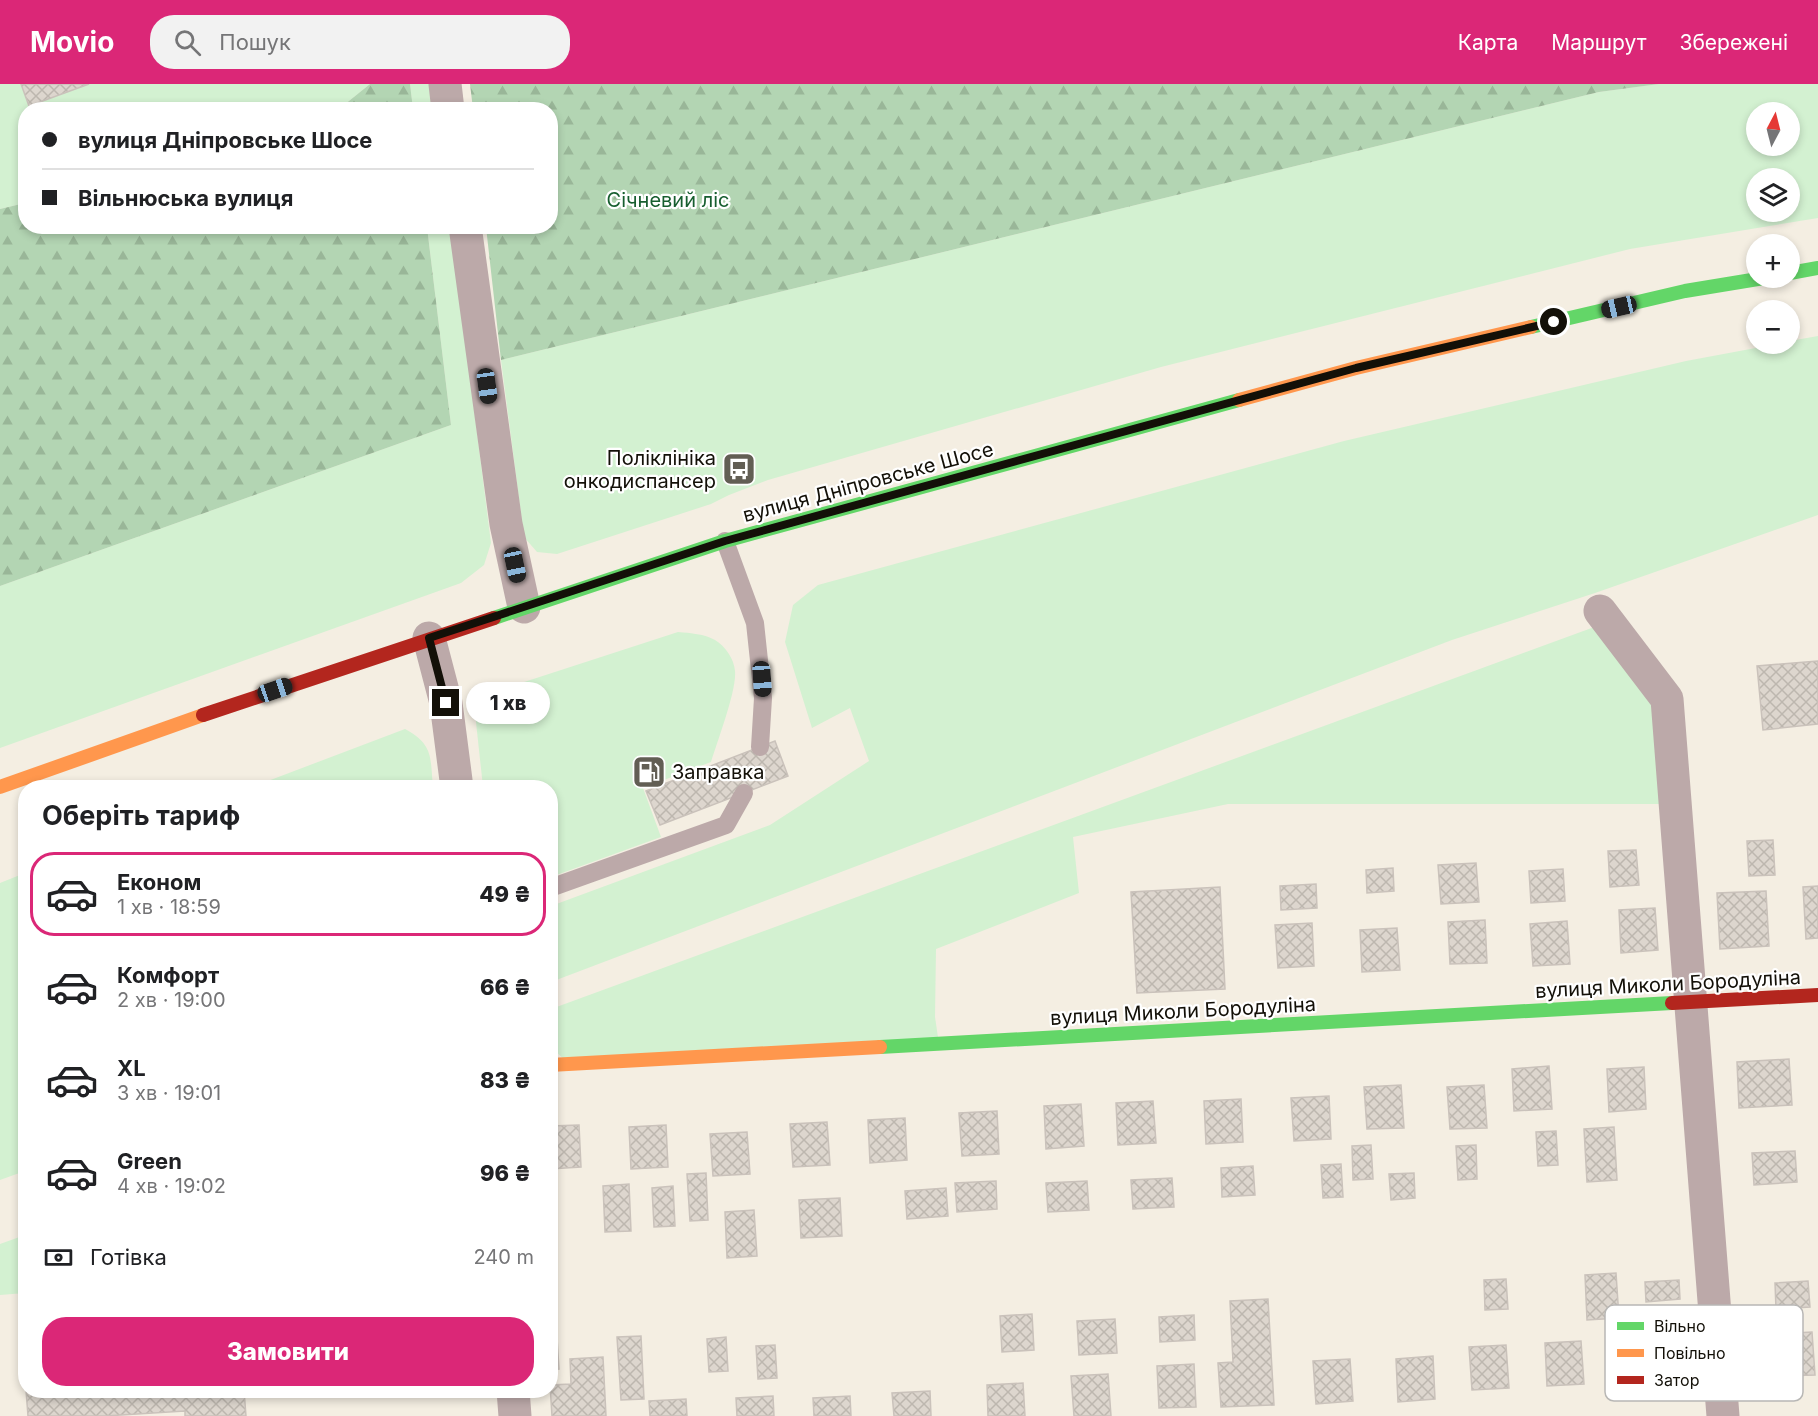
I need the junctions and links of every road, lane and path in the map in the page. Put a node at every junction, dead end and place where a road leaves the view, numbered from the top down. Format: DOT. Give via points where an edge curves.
graph roads {
  1 [pos="445,84"];
  2 [pos="447,102"];
  3 [pos="466,234"];
  4 [pos="1818,268"];
  5 [pos="1800,271"];
  6 [pos="1746,281"];
  7 [pos="725,541"];
  8 [pos="524,607"];
  9 [pos="1600,611"];
  10 [pos="429,638"];
  11 [pos="760,747"];
  12 [pos="18,780"];
  13 [pos="19,780"];
  14 [pos="456,780"];
  15 [pos="0,787"];
  16 [pos="744,793"];
  17 [pos="558,885"];
  18 [pos="1818,995"];
  19 [pos="1690,1002"];
  20 [pos="558,1065"];
  21 [pos="1714,1305"];
  22 [pos="514,1398"];
  23 [pos="1722,1401"];
  24 [pos="515,1416"];
  25 [pos="1723,1416"];
  1 -- 2 [label="street"];
  3 -- 8 [label="street" via="506,524"];
  4 -- 5 [label="main road"];
  6 -- 7 [label="main road, вулиця Дніпровське Шосе" via="1685,291 1356,368"];
  7 -- 8 [label="main road, вулиця Дніпровське Шосе"];
  7 -- 11 [label="lane" via="755,623 763,698"];
  8 -- 10 [label="main road, вулиця Дніпровське Шосе"];
  9 -- 19 [label="street" via="1667,699"];
  10 -- 13 [label="main road, вулиця Дніпровське Шосе"];
  10 -- 14 [label="street" via="446,703"];
  12 -- 15 [label="main road, вулиця Дніпровське Шосе"];
  16 -- 17 [label="lane" via="726,825"];
  18 -- 19 [label="main road, вулиця Миколи Бородуліна"];
  19 -- 20 [label="main road, вулиця Миколи Бородуліна"];
  19 -- 21 [label="street"];
  22 -- 24 [label="street"];
  23 -- 25 [label="street"];
}
